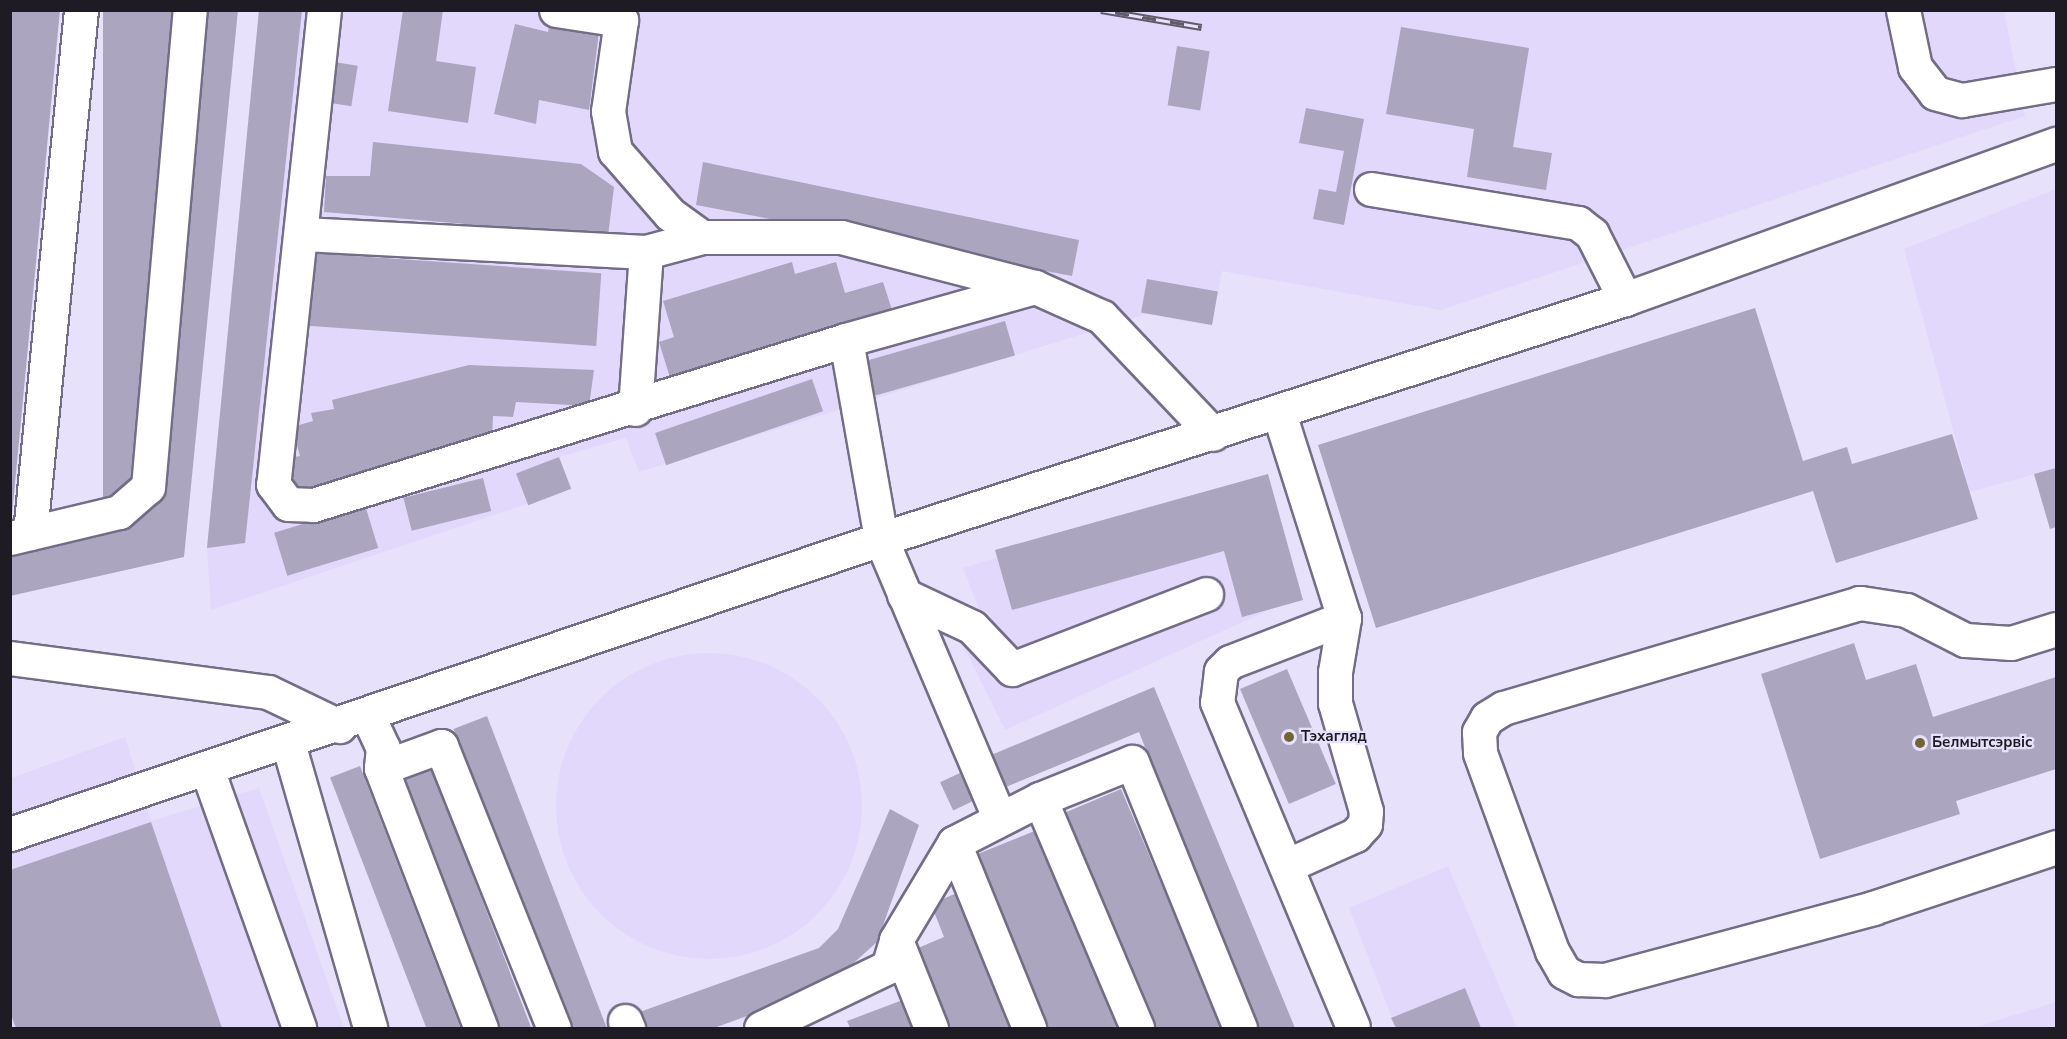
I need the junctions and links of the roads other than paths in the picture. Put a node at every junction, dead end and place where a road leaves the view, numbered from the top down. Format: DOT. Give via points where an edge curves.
graph roads {
  1 [pos="81,10"];
  2 [pos="190,10"];
  3 [pos="324,10"];
  4 [pos="556,10"];
  5 [pos="1903,10"];
  6 [pos="2056,84"];
  7 [pos="2056,144"];
  8 [pos="1371,189"];
  9 [pos="303,234"];
  10 [pos="702,237"];
  11 [pos="646,252"];
  12 [pos="1035,287"];
  13 [pos="1625,299"];
  14 [pos="846,340"];
  15 [pos="635,409"];
  16 [pos="1279,413"];
  17 [pos="1213,434"];
  18 [pos="20,535"];
  19 [pos="881,539"];
  20 [pos="1206,594"];
  21 [pos="904,595"];
  22 [pos="1344,618"];
  23 [pos="2056,628"];
  24 [pos="10,658"];
  25 [pos="354,721"];
  26 [pos="288,743"];
  27 [pos="381,768"];
  28 [pos="207,769"];
  29 [pos="1040,799"];
  30 [pos="1000,819"];
  31 [pos="10,834"];
  32 [pos="954,843"];
  33 [pos="2056,847"];
  34 [pos="1286,866"];
  35 [pos="896,940"];
  36 [pos="818,1017"];
  37 [pos="1353,1027"];
  38 [pos="299,1029"];
  39 [pos="370,1029"];
  40 [pos="481,1029"];
  41 [pos="554,1029"];
  42 [pos="761,1029"];
  43 [pos="931,1029"];
  44 [pos="1029,1029"];
  45 [pos="1137,1029"];
  46 [pos="1240,1029"];
  1 -- 18 [label="lane"];
  2 -- 18 [label="lane" via="148,487 119,512"];
  3 -- 9 [label="lane"];
  4 -- 10 [label="lane" via="621,20 608,111 615,151 670,214"];
  5 -- 6 [label="lane" via="1915,67 1935,93 1962,100"];
  7 -- 13 [label="lane"];
  8 -- 13 [label="lane" via="1578,224 1592,234"];
  9 -- 11 [label="lane"];
  9 -- 15 [label="lane" via="273,484 288,504 313,506"];
  10 -- 11 [label="lane"];
  10 -- 12 [label="lane" via="841,237"];
  11 -- 15 [label="lane"];
  12 -- 14 [label="lane"];
  12 -- 17 [label="lane" via="1102,317"];
  13 -- 16 [label="lane"];
  14 -- 15 [label="lane"];
  14 -- 19 [label="lane"];
  16 -- 17 [label="lane"];
  16 -- 22 [label="lane"];
  17 -- 19 [label="lane"];
  19 -- 21 [label="lane"];
  19 -- 25 [label="lane"];
  20 -- 21 [label="lane" via="1012,669 972,627"];
  21 -- 30 [label="lane"];
  22 -- 34 [label="lane" via="1335,672 1335,703 1366,811 1365,824 1355,835"];
  22 -- 34 [label="lane" via="1230,662 1221,670 1216,686 1217,702"];
  23 -- 33 [label="lane" via="2011,643 1965,639 1906,610 1860,603 1503,708 1487,718 1479,732 1480,753 1552,951 1564,972 1578,979 1605,980 1862,911"];
  24 -- 25 [label="lane" via="268,692"];
  25 -- 26 [label="lane"];
  25 -- 27 [label="lane" via="383,748"];
  26 -- 28 [label="lane"];
  26 -- 39 [label="lane"];
  27 -- 40 [label="lane"];
  27 -- 41 [label="lane" via="441,746"];
  28 -- 31 [label="lane"];
  28 -- 38 [label="lane"];
  29 -- 30 [label="lane"];
  29 -- 45 [label="lane"];
  29 -- 46 [label="lane" via="1132,762"];
  30 -- 32 [label="lane"];
  32 -- 35 [label="lane"];
  32 -- 44 [label="lane"];
  34 -- 37 [label="lane"];
  35 -- 36 [label="lane" via="888,967"];
  35 -- 43 [label="lane"];
  36 -- 42 [label="lane"];
}
